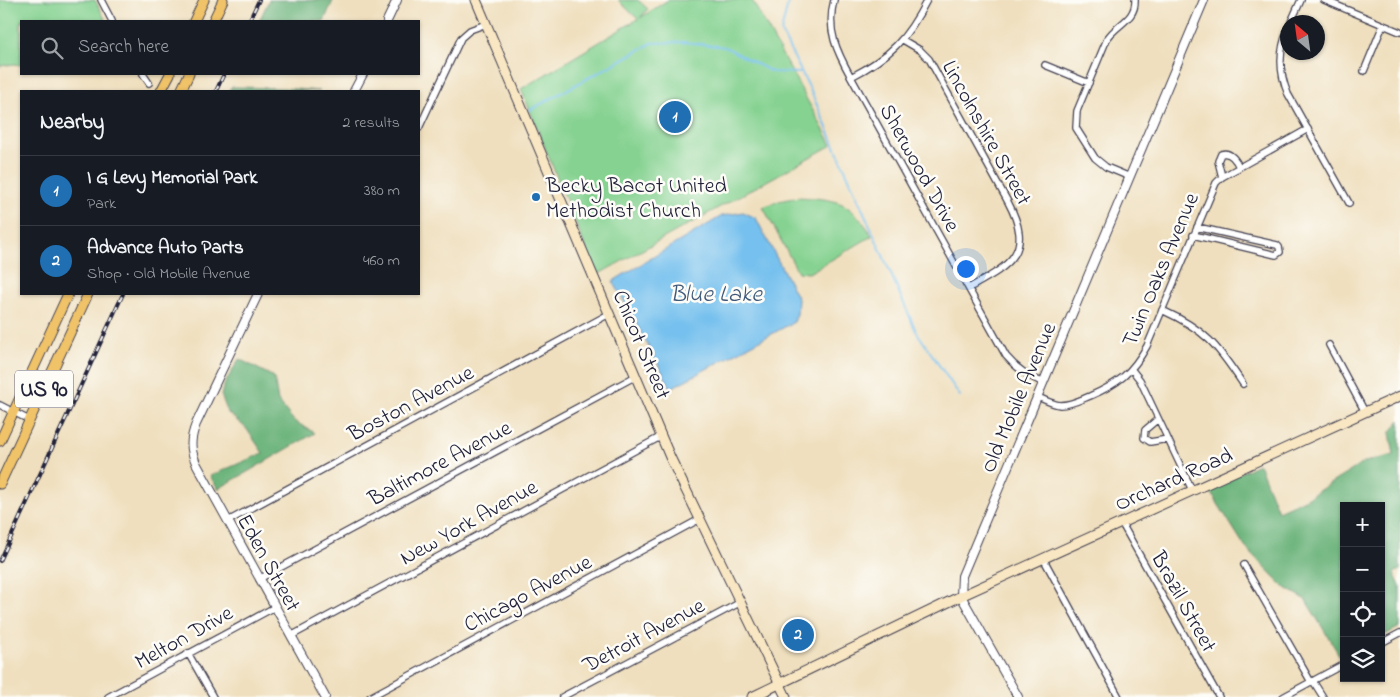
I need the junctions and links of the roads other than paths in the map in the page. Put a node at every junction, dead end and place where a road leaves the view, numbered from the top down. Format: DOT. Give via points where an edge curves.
graph roads {
  1 [pos="101,0"];
  2 [pos="204,0"];
  3 [pos="223,0"];
  4 [pos="397,0"];
  5 [pos="476,0"];
  6 [pos="834,0"];
  7 [pos="927,0"];
  8 [pos="1135,0"];
  9 [pos="1204,0"];
  10 [pos="1301,0"];
  11 [pos="1324,0"];
  12 [pos="1294,15"];
  13 [pos="111,20"];
  14 [pos="194,20"];
  15 [pos="213,20"];
  16 [pos="387,20"];
  17 [pos="486,24"];
  18 [pos="1382,25"];
  19 [pos="1400,32"];
  20 [pos="903,40"];
  21 [pos="1281,60"];
  22 [pos="1046,65"];
  23 [pos="1364,71"];
  24 [pos="144,75"];
  25 [pos="170,75"];
  26 [pos="189,75"];
  27 [pos="362,75"];
  28 [pos="851,77"];
  29 [pos="149,83"];
  30 [pos="1089,83"];
  31 [pos="162,90"];
  32 [pos="181,90"];
  33 [pos="354,90"];
  34 [pos="420,126"];
  35 [pos="1308,129"];
  36 [pos="1239,167"];
  37 [pos="1130,177"];
  38 [pos="1222,177"];
  39 [pos="1349,203"];
  40 [pos="1197,227"];
  41 [pos="1193,235"];
  42 [pos="969,288"];
  43 [pos="68,295"];
  44 [pos="88,295"];
  45 [pos="258,295"];
  46 [pos="1162,310"];
  47 [pos="609,314"];
  48 [pos="1329,345"];
  49 [pos="1132,370"];
  50 [pos="636,376"];
  51 [pos="1044,383"];
  52 [pos="1243,384"];
  53 [pos="1400,396"];
  54 [pos="1038,397"];
  55 [pos="0,405"];
  56 [pos="14,412"];
  57 [pos="1365,412"];
  58 [pos="1158,419"];
  59 [pos="29,420"];
  60 [pos="662,436"];
  61 [pos="1168,439"];
  62 [pos="0,441"];
  63 [pos="0,484"];
  64 [pos="1192,490"];
  65 [pos="700,519"];
  66 [pos="228,521"];
  67 [pos="1121,522"];
  68 [pos="1043,558"];
  69 [pos="1244,565"];
  70 [pos="260,579"];
  71 [pos="962,596"];
  72 [pos="741,602"];
  73 [pos="274,607"];
  74 [pos="1400,633"];
  75 [pos="291,636"];
  76 [pos="1385,642"];
  77 [pos="188,653"];
  78 [pos="1340,666"];
  79 [pos="1312,681"];
  80 [pos="779,683"];
  81 [pos="108,697"];
  82 [pos="213,697"];
  83 [pos="324,697"];
  84 [pos="370,697"];
  85 [pos="562,697"];
  86 [pos="752,697"];
  87 [pos="786,697"];
  88 [pos="1018,697"];
  89 [pos="1120,697"];
  90 [pos="1219,697"];
  91 [pos="1283,697"];
  92 [pos="1323,697"];
  1 -- 13 [label="street"];
  2 -- 14 [label="main road"];
  3 -- 15 [label="main road"];
  4 -- 16 [label="street"];
  5 -- 17 [label="main road, Chicot Street"];
  6 -- 28 [label="street, Sherwood Drive" via="832,35"];
  7 -- 20 [label="street"];
  8 -- 30 [label="street" via="1131,16 1107,38"];
  9 -- 37 [label="street, Old Mobile Avenue"];
  10 -- 12 [label="street"];
  11 -- 18 [label="street"];
  17 -- 34 [label="street" via="470,30 461,38"];
  17 -- 47 [label="main road, Chicot Street"];
  18 -- 19 [label="street"];
  18 -- 23 [label="street"];
  20 -- 28 [label="street" via="877,63"];
  20 -- 42 [label="street, Lincolnshire Street" via="929,59 1018,223 1020,238 1012,259 1001,270"];
  21 -- 35 [label="street" via="1288,94"];
  22 -- 30 [label="street"];
  24 -- 29 [label="street"];
  25 -- 31 [label="main road"];
  26 -- 32 [label="main road"];
  27 -- 33 [label="street"];
  28 -- 42 [label="street, Sherwood Drive"];
  30 -- 37 [label="street" via="1077,111 1076,128 1100,162"];
  35 -- 36 [label="street, Twin Oaks Avenue"];
  35 -- 39 [label="street"];
  36 -- 38 [label="street, Twin Oaks Avenue"];
  36 -- 38 [label="street" via="1230,154 1221,154 1218,159"];
  37 -- 51 [label="street, Old Mobile Avenue"];
  38 -- 40 [label="street, Twin Oaks Avenue" via="1212,190"];
  40 -- 41 [label="street, Twin Oaks Avenue"];
  40 -- 41 [label="street" via="1277,245 1280,252 1276,255"];
  41 -- 46 [label="street, Twin Oaks Avenue"];
  42 -- 51 [label="street, Sherwood Drive" via="1006,356 1020,371"];
  43 -- 56 [label="main road, US 90"];
  44 -- 59 [label="main road, US 90"];
  45 -- 66 [label="street, Eden Street" via="196,424 191,442 196,463"];
  46 -- 49 [label="street, Twin Oaks Avenue" via="1147,346"];
  46 -- 52 [label="street" via="1206,335"];
  47 -- 50 [label="main road, Chicot Street"];
  47 -- 66 [label="street, Boston Avenue"];
  48 -- 57 [label="street"];
  49 -- 54 [label="street, Twin Oaks Avenue" via="1113,385 1074,403 1053,404"];
  49 -- 58 [label="street"];
  50 -- 60 [label="main road, Chicot Street"];
  50 -- 70 [label="street, Baltimore Avenue"];
  51 -- 54 [label="street, Old Mobile Avenue"];
  53 -- 57 [label="main road, Orchard Road"];
  54 -- 71 [label="street, Old Mobile Avenue" via="962,576"];
  55 -- 56 [label="street"];
  56 -- 59 [label="street"];
  56 -- 62 [label="main road, US 90"];
  57 -- 64 [label="main road, Orchard Road"];
  58 -- 61 [label="street"];
  58 -- 61 [label="street" via="1145,430 1144,438 1150,442"];
  59 -- 63 [label="main road, US 90"];
  60 -- 65 [label="main road, Chicot Street"];
  60 -- 75 [label="street, New York Avenue"];
  61 -- 64 [label="street"];
  64 -- 67 [label="main road, Orchard Road"];
  65 -- 72 [label="main road, Chicot Street"];
  65 -- 84 [label="street, Chicago Avenue"];
  66 -- 70 [label="street, Eden Street"];
  67 -- 68 [label="main road, Orchard Road"];
  67 -- 90 [label="street, Brazil Street"];
  68 -- 71 [label="main road, Orchard Road"];
  68 -- 89 [label="street"];
  69 -- 79 [label="street"];
  70 -- 73 [label="street, Eden Street"];
  71 -- 80 [label="main road"];
  71 -- 88 [label="street"];
  72 -- 80 [label="main road, Chicot Street"];
  72 -- 85 [label="street, Detroit Avenue"];
  73 -- 75 [label="street, Eden Street"];
  73 -- 77 [label="street, Melton Drive"];
  74 -- 76 [label="street"];
  75 -- 83 [label="street, Eden Street"];
  77 -- 81 [label="street, Melton Drive"];
  77 -- 82 [label="street"];
  78 -- 79 [label="street"];
  79 -- 91 [label="street"];
  79 -- 92 [label="street"];
  80 -- 86 [label="main road"];
  80 -- 87 [label="main road, Chicot Street"];
}
